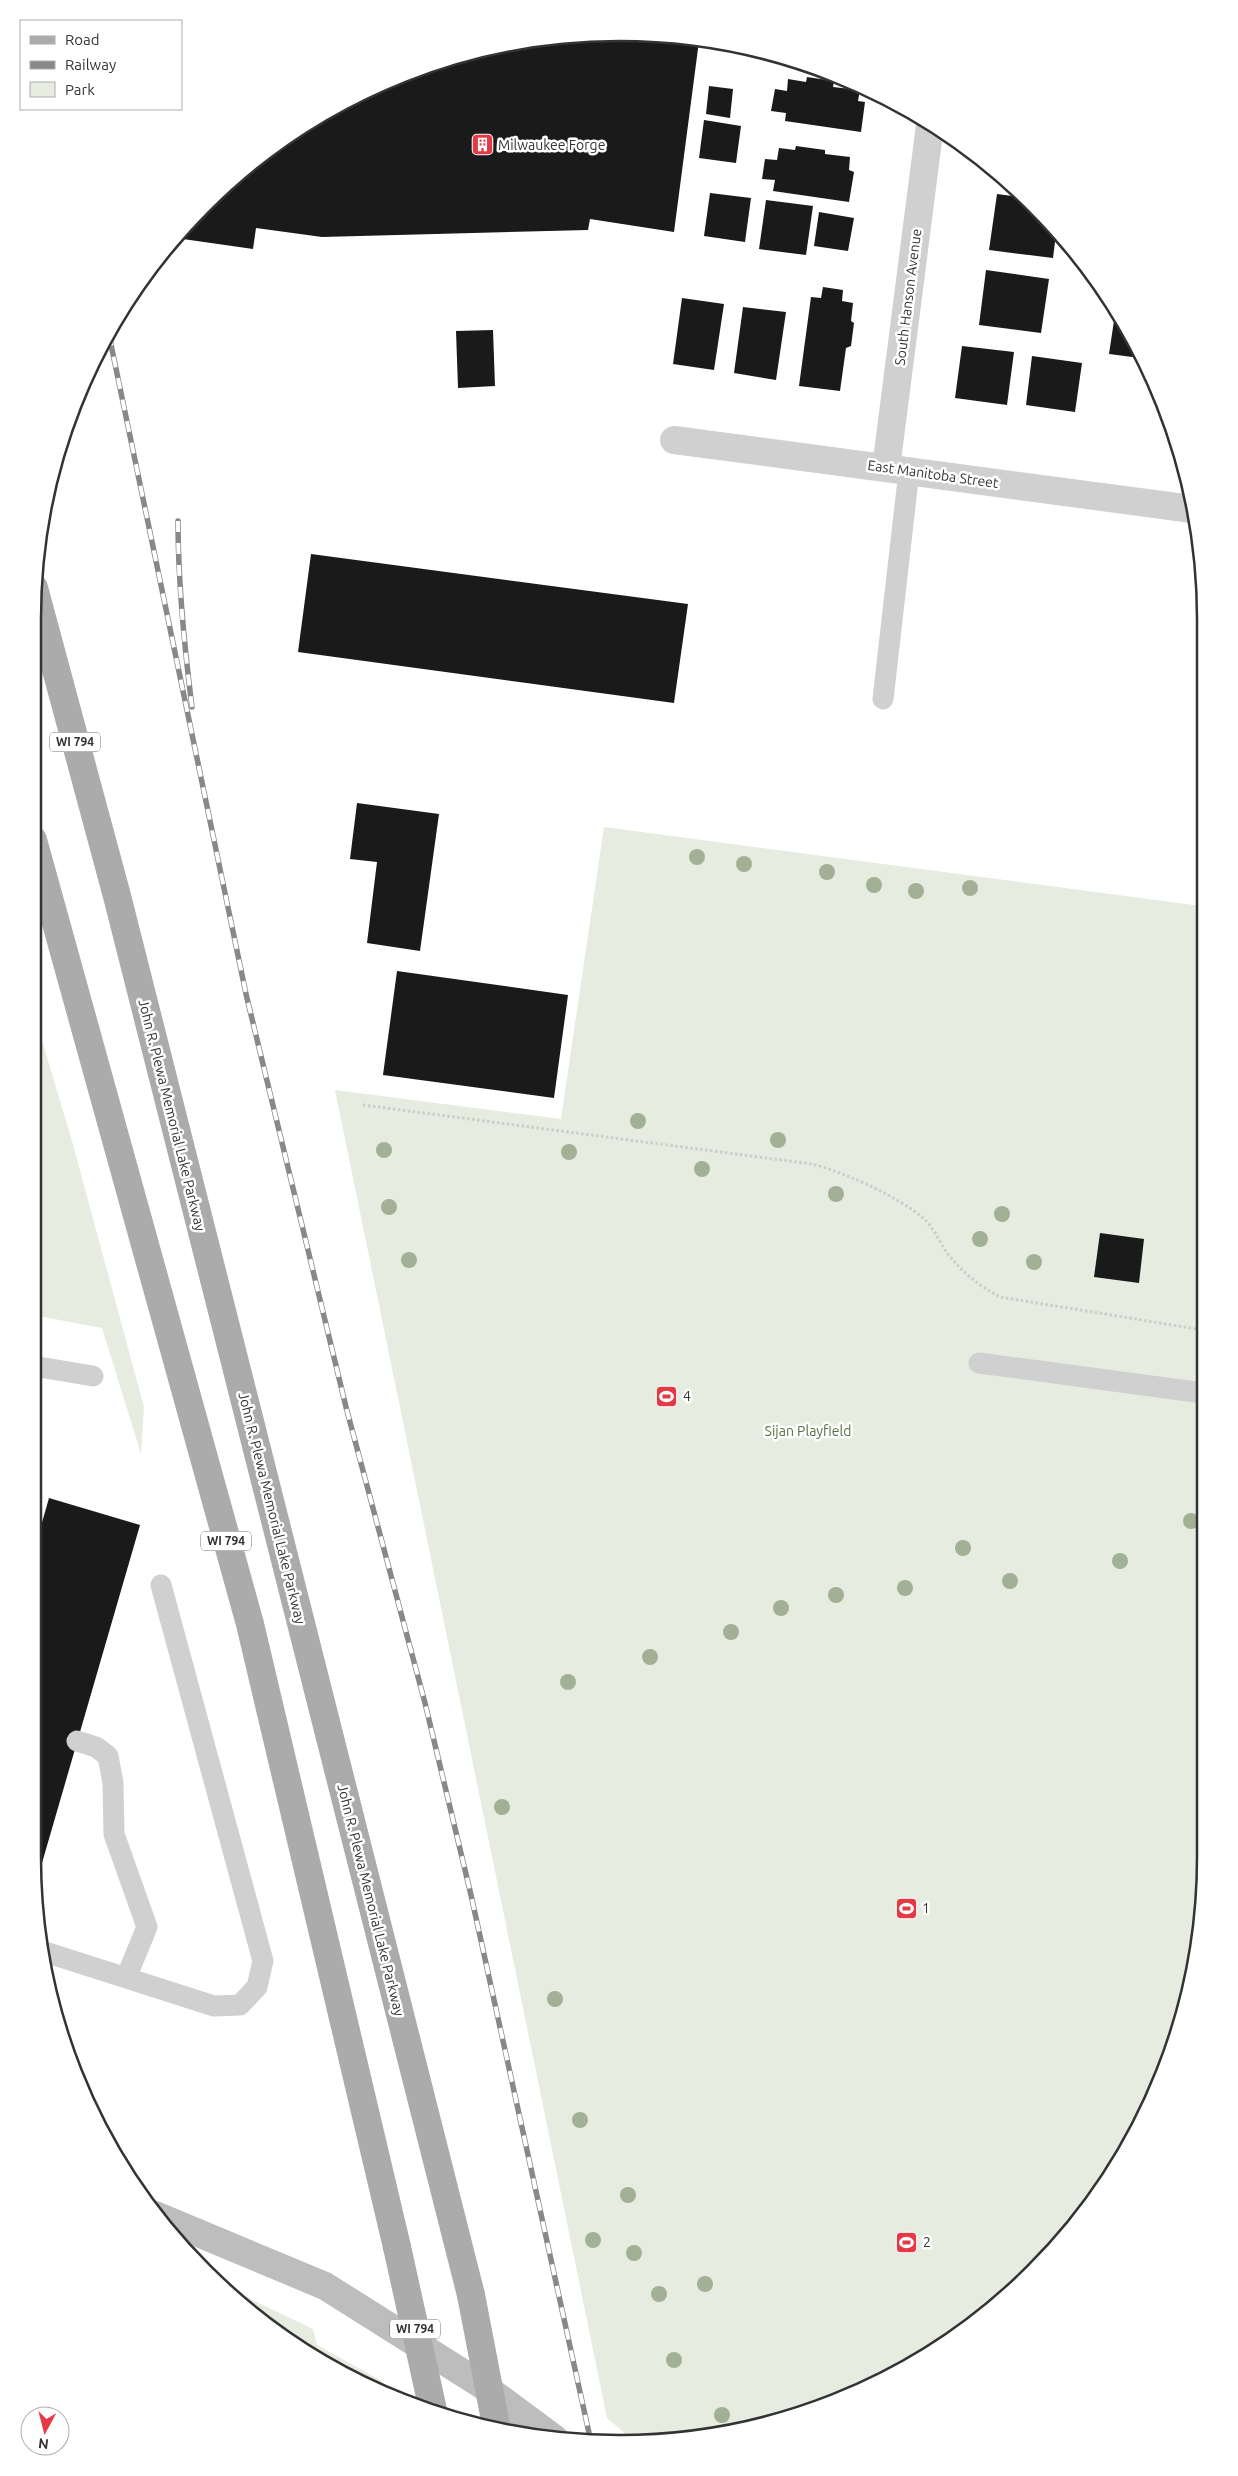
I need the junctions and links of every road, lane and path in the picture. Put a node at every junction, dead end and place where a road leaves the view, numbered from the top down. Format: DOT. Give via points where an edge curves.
graph roads {
  1 [pos="929,132"];
  2 [pos="674,440"];
  3 [pos="897,470"];
  4 [pos="1186,508"];
  5 [pos="41,615"];
  6 [pos="883,699"];
  7 [pos="41,865"];
  8 [pos="362,1105"];
  9 [pos="1197,1329"];
  10 [pos="979,1363"];
  11 [pos="41,1367"];
  12 [pos="92,1376"];
  13 [pos="1197,1392"];
  14 [pos="161,1585"];
  15 [pos="77,1741"];
  16 [pos="49,1953"];
  17 [pos="126,1978"];
  18 [pos="172,2223"];
  19 [pos="432,2403"];
  20 [pos="495,2421"];
  21 [pos="541,2430"];
  1 -- 3 [label="street, South Hanson Avenue"];
  2 -- 3 [label="street, East Manitoba Street"];
  3 -- 4 [label="street, East Manitoba Street"];
  3 -- 6 [label="lane"];
  5 -- 20 [label="main road, John R. Plewa Memorial Lake Parkway / WI 794, bridge" via="119,905 471,2295"];
  7 -- 19 [label="main road, WI 794, bridge" via="250,1624"];
  8 -- 9 [label="path" via="812,1164 836,1170 924,1219 962,1270 978,1285 1000,1297"];
  10 -- 13 [label="lane"];
  11 -- 12 [label="lane"];
  14 -- 17 [label="lane" via="263,1961 256,1987 240,2005 214,2006"];
  15 -- 17 [label="lane" via="96,1747 108,1756 113,1783 114,1834 147,1928"];
  16 -- 17 [label="lane"];
  18 -- 21 [label="main road" via="325,2286 482,2385"];
}
